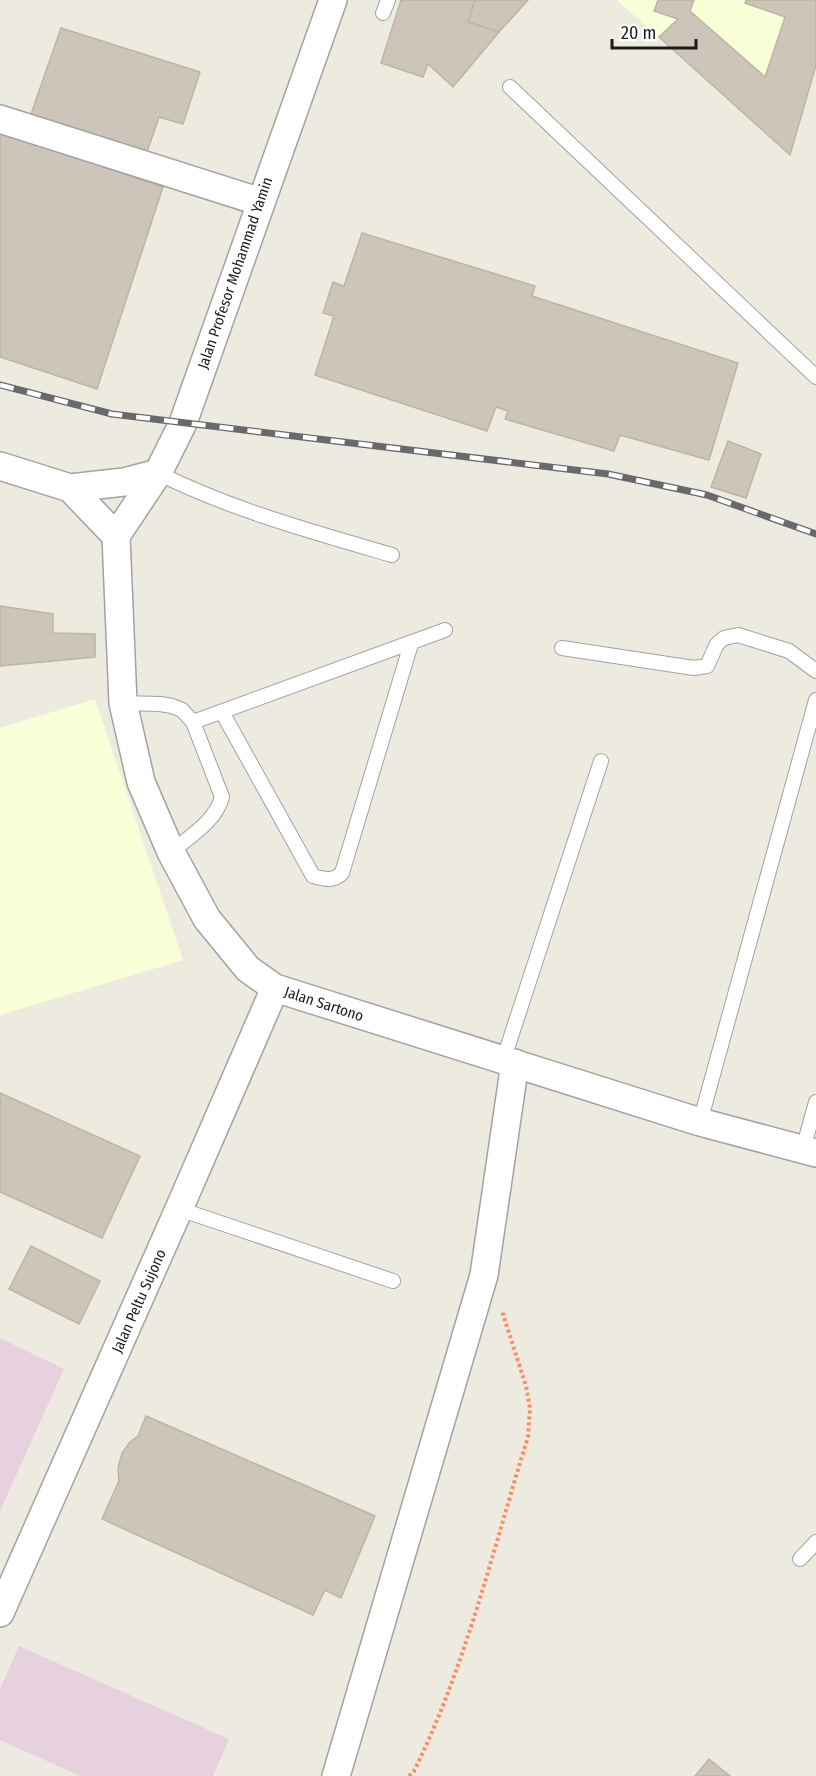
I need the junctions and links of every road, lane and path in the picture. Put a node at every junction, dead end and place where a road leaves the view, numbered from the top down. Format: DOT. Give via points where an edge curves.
graph roads {
  1 [pos="333,0"];
  2 [pos="510,87"];
  3 [pos="0,118"];
  4 [pos="261,201"];
  5 [pos="816,377"];
  6 [pos="0,466"];
  7 [pos="158,473"];
  8 [pos="70,488"];
  9 [pos="116,536"];
  10 [pos="392,555"];
  11 [pos="445,630"];
  12 [pos="411,644"];
  13 [pos="562,648"];
  14 [pos="816,670"];
  15 [pos="816,700"];
  16 [pos="123,703"];
  17 [pos="222,712"];
  18 [pos="193,722"];
  19 [pos="601,761"];
  20 [pos="171,852"];
  21 [pos="275,988"];
  22 [pos="509,1062"];
  23 [pos="816,1102"];
  24 [pos="700,1122"];
  25 [pos="809,1151"];
  26 [pos="179,1209"];
  27 [pos="484,1275"];
  28 [pos="393,1281"];
  29 [pos="816,1542"];
  30 [pos="800,1559"];
  31 [pos="0,1613"];
  32 [pos="336,1776"];
  33 [pos="409,1776"];
  1 -- 4 [label="street, Jalan Profesor Mohammad Yamin"];
  2 -- 5 [label="lane"];
  3 -- 4 [label="street"];
  4 -- 7 [label="street, Jalan Profesor Mohammad Yamin" via="183,423"];
  6 -- 8 [label="street"];
  7 -- 8 [label="street" via="124,482"];
  7 -- 9 [label="street, Jalan Profesor Mohammad Yamin"];
  7 -- 10 [label="lane" via="187,488 281,522"];
  8 -- 9 [label="street"];
  9 -- 16 [label="street, Jalan Sartono"];
  11 -- 12 [label="lane"];
  12 -- 17 [label="lane"];
  12 -- 17 [label="lane" via="342,873 337,878 313,876"];
  13 -- 14 [label="lane" via="694,668 707,666 724,638 738,636 789,651"];
  15 -- 24 [label="lane"];
  16 -- 18 [label="lane" via="172,706"];
  16 -- 20 [label="street, Jalan Sartono" via="141,782"];
  17 -- 18 [label="lane"];
  18 -- 20 [label="lane" via="222,797 212,816"];
  19 -- 22 [label="lane"];
  20 -- 21 [label="street, Jalan Sartono" via="207,919 248,969"];
  21 -- 22 [label="street, Jalan Sartono"];
  21 -- 26 [label="street, Jalan Peltu Sujono"];
  22 -- 24 [label="street, Jalan Sartono"];
  22 -- 27 [label="street"];
  23 -- 25 [label="lane"];
  24 -- 25 [label="street, Jalan Sartono"];
  26 -- 28 [label="lane"];
  26 -- 31 [label="street, Jalan Peltu Sujono"];
  27 -- 32 [label="street"];
  27 -- 33 [label="path" via="502,1310 526,1386 530,1409 528,1437 476,1609 434,1730"];
  29 -- 30 [label="lane"];
}
